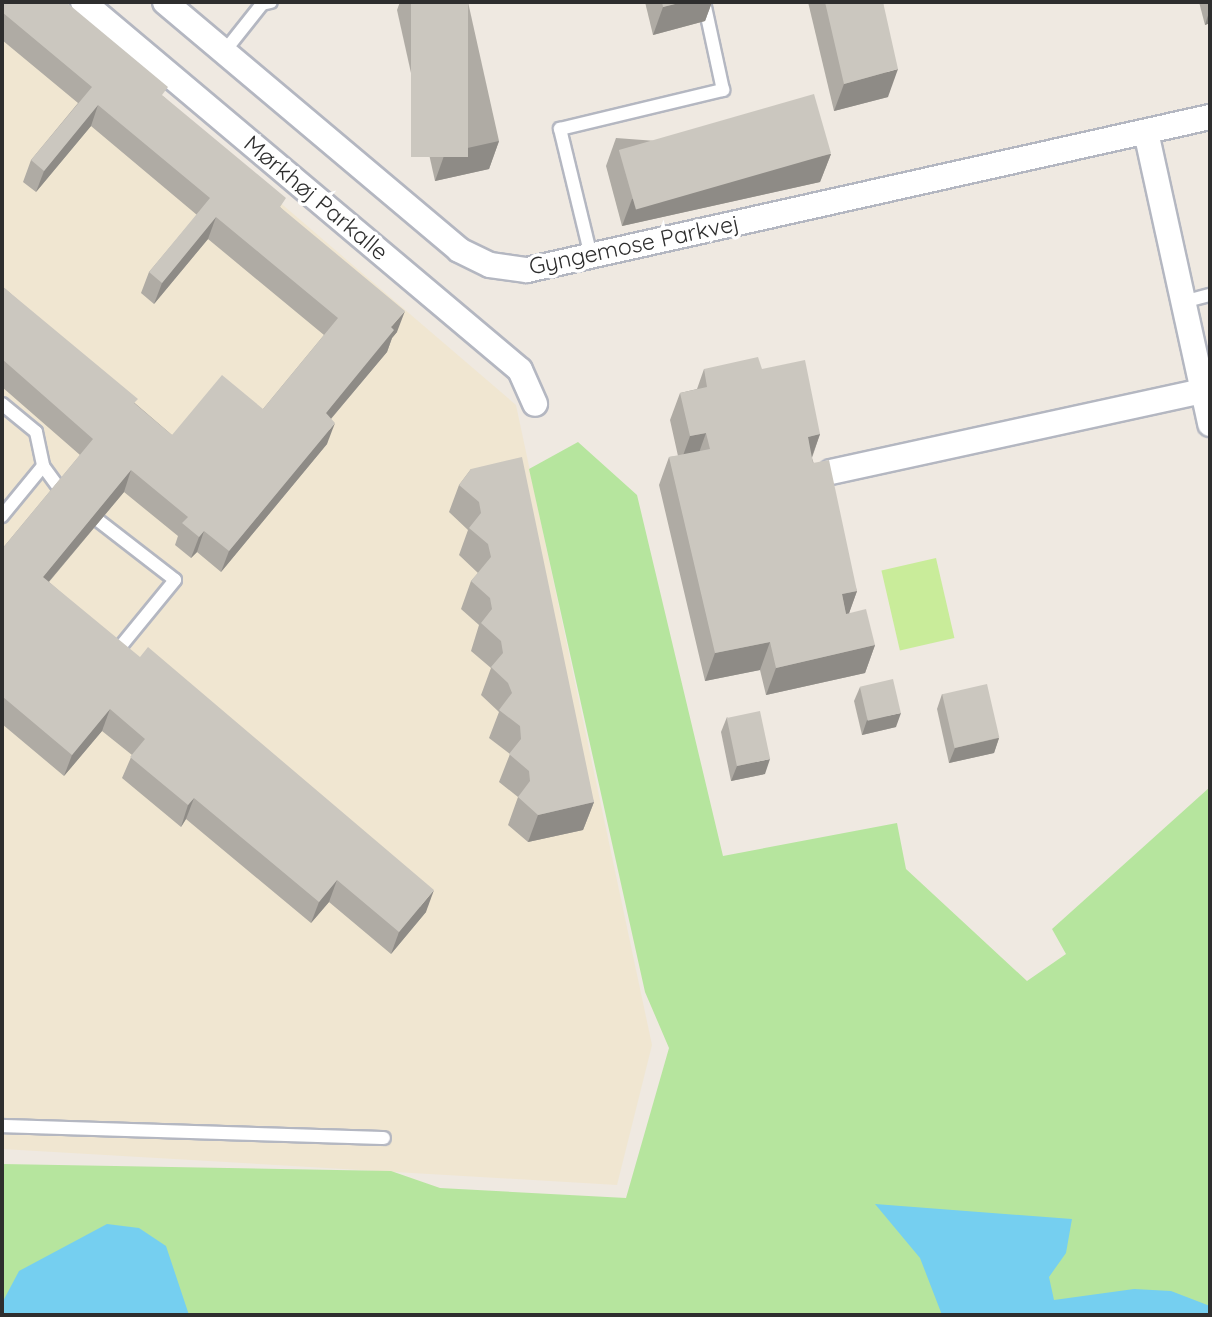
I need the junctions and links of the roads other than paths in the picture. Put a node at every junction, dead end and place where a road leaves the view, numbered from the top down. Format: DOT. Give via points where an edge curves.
graph roads {
  1 [pos="83,2"];
  2 [pos="165,2"];
  3 [pos="704,2"];
  4 [pos="265,3"];
  5 [pos="224,52"];
  6 [pos="1210,117"];
  7 [pos="1146,132"];
  8 [pos="591,256"];
  9 [pos="1210,295"];
  10 [pos="1183,302"];
  11 [pos="1202,391"];
  12 [pos="2,404"];
  13 [pos="535,404"];
  14 [pos="1210,424"];
  15 [pos="43,466"];
  16 [pos="831,472"];
  17 [pos="61,491"];
  18 [pos="2,516"];
  19 [pos="99,521"];
  20 [pos="121,646"];
  21 [pos="2,1126"];
  22 [pos="384,1138"];
  1 -- 13 [label="street, Mørkhøj Parkalle" via="520,370"];
  2 -- 5 [label="street, Gyngemose Parkvej"];
  3 -- 8 [label="lane" via="723,90 560,129"];
  4 -- 5 [label="lane"];
  5 -- 8 [label="street, Gyngemose Parkvej" via="459,250 490,265 527,270"];
  6 -- 7 [label="street, Gyngemose Parkvej"];
  7 -- 8 [label="street, Gyngemose Parkvej"];
  7 -- 10 [label="street"];
  9 -- 10 [label="lane"];
  10 -- 11 [label="street"];
  11 -- 14 [label="street"];
  11 -- 16 [label="street"];
  12 -- 15 [label="lane" via="36,432"];
  15 -- 17 [label="lane"];
  15 -- 18 [label="lane"];
  19 -- 20 [label="lane" via="175,580"];
  21 -- 22 [label="lane"];
}
